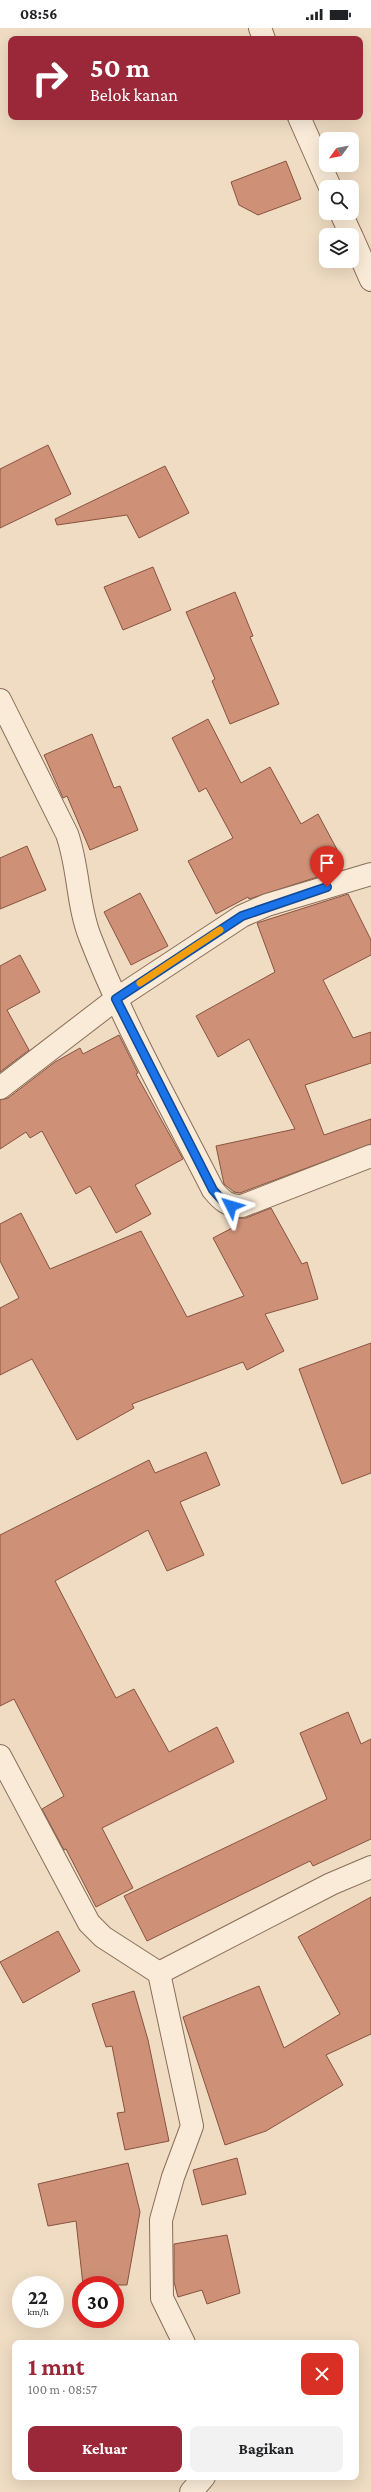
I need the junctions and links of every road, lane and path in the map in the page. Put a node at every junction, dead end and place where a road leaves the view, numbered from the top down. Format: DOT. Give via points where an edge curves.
graph roads {
  1 [pos="300,120"];
  2 [pos="327,180"];
  3 [pos="359,252"];
  4 [pos="371,280"];
  5 [pos="0,700"];
  6 [pos="371,874"];
  7 [pos="116,999"];
  8 [pos="0,1088"];
  9 [pos="371,1156"];
  10 [pos="0,1756"];
  11 [pos="371,1867"];
  12 [pos="159,1973"];
  13 [pos="183,2340"];
  14 [pos="201,2480"];
  15 [pos="191,2492"];
  1 -- 2 [label="street"];
  3 -- 4 [label="street"];
  5 -- 7 [label="street" via="67,834 74,857 86,926"];
  6 -- 7 [label="street" via="268,905 242,916"];
  7 -- 8 [label="street"];
  7 -- 9 [label="street" via="213,1190 231,1206 242,1206"];
  10 -- 12 [label="street" via="89,1923 103,1937"];
  11 -- 12 [label="street" via="331,1884"];
  12 -- 13 [label="street" via="192,2126 173,2177 161,2220 162,2298"];
  14 -- 15 [label="street"];
}
